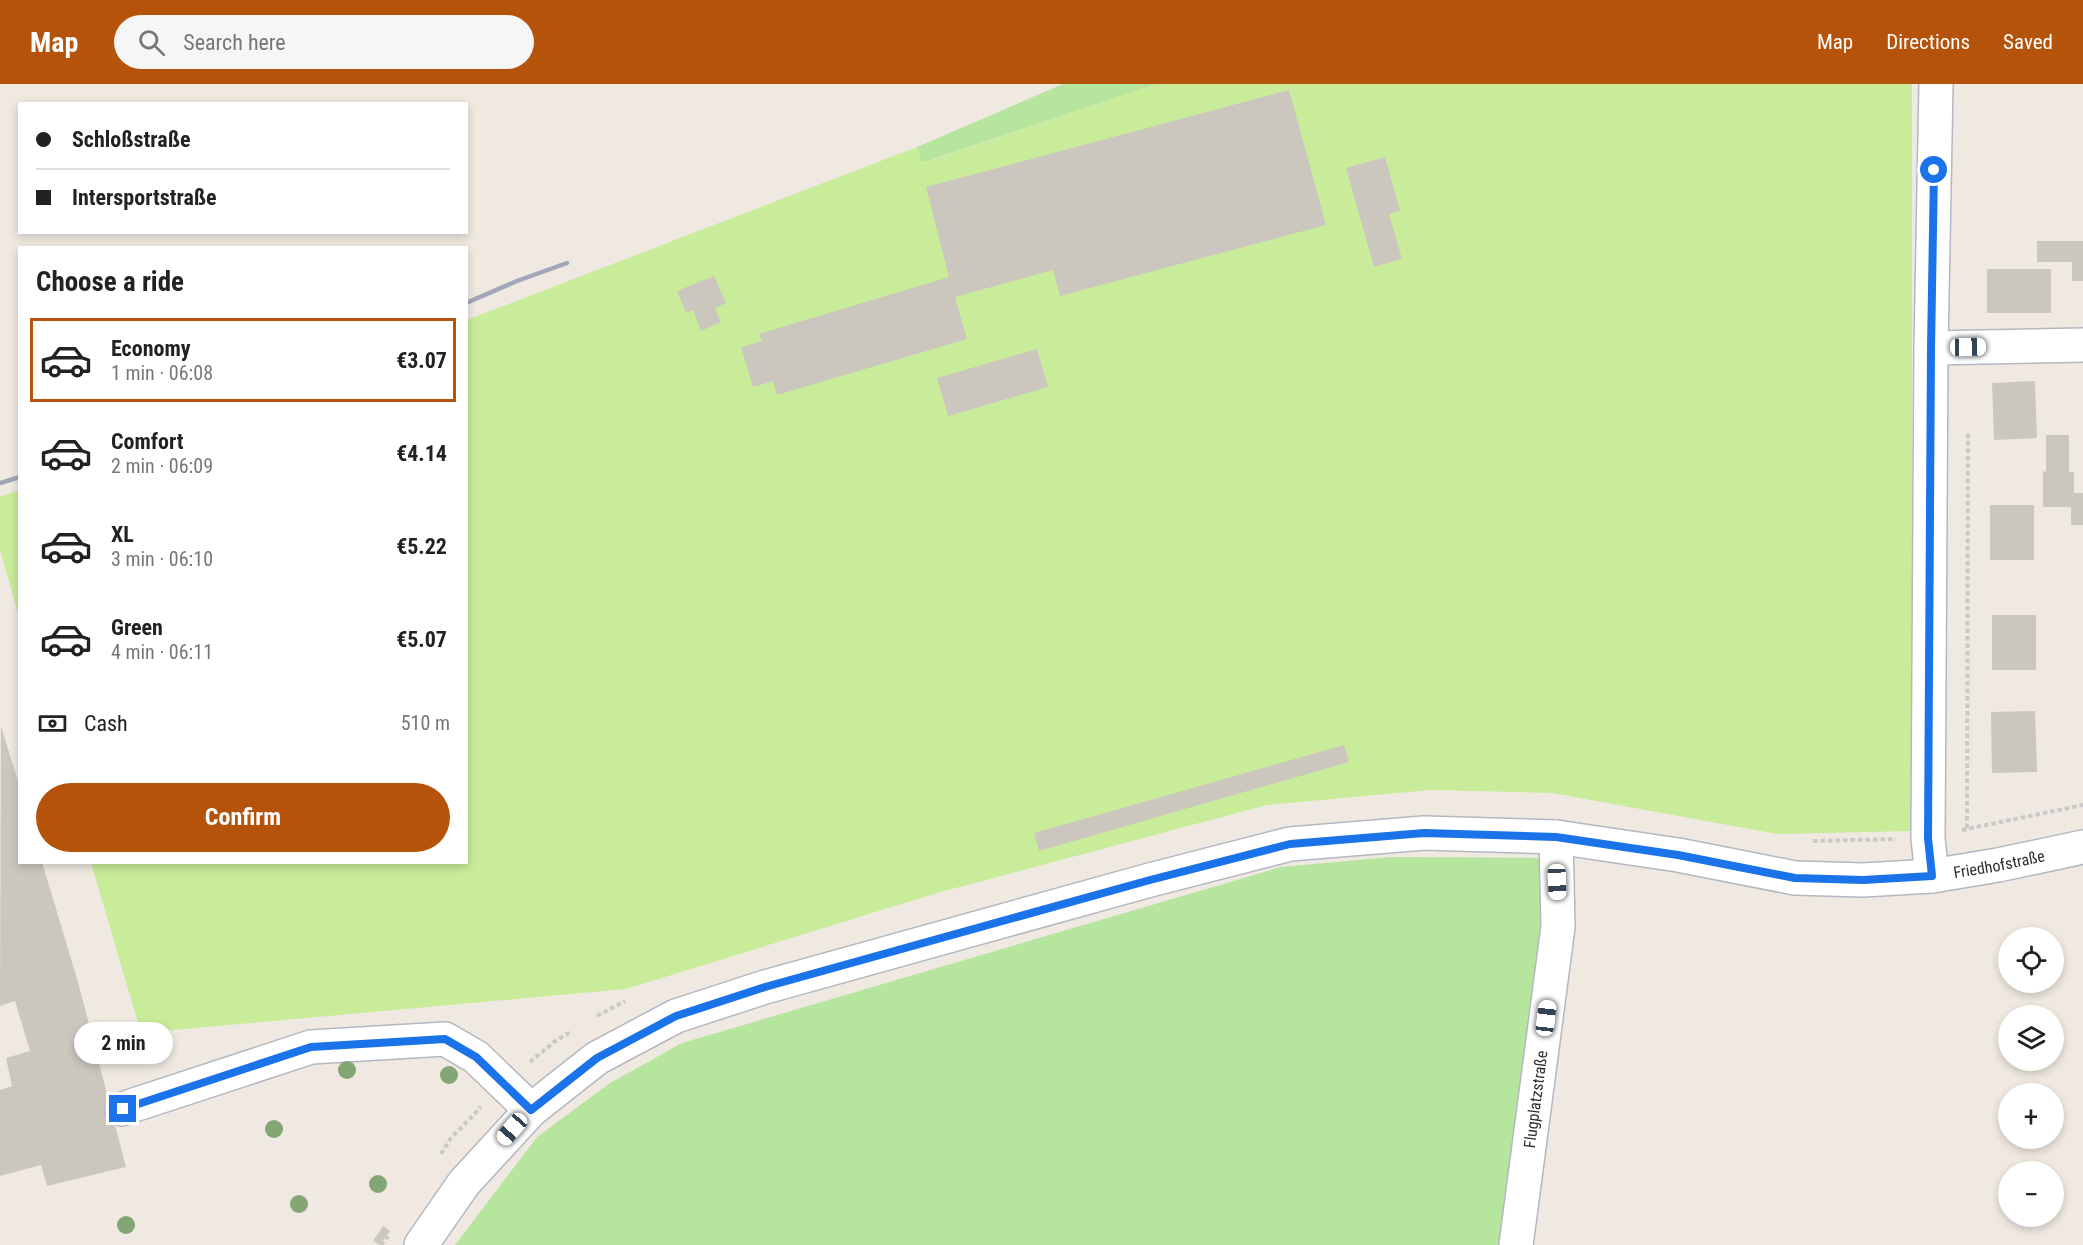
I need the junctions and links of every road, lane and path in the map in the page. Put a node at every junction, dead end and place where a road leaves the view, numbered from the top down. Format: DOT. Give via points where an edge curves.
graph roads {
  1 [pos="1936,84"];
  2 [pos="2083,345"];
  3 [pos="1931,348"];
  4 [pos="1556,837"];
  5 [pos="2083,847"];
  6 [pos="1932,876"];
  7 [pos="123,1109"];
  8 [pos="531,1110"];
  9 [pos="421,1245"];
  10 [pos="1516,1245"];
  1 -- 3 [label="street"];
  2 -- 3 [label="street"];
  3 -- 6 [label="street" via="1928,838"];
  4 -- 6 [label="street, Friedhofstraße" via="1795,878"];
  4 -- 8 [label="street" via="1424,833 1290,844 1150,880 765,987 676,1016 597,1058"];
  4 -- 10 [label="street, Flugplatzstraße" via="1558,927"];
  5 -- 6 [label="street, Friedhofstraße"];
  7 -- 8 [label="street" via="311,1047 445,1039 476,1057"];
  8 -- 9 [label="street" via="464,1183"];
}
